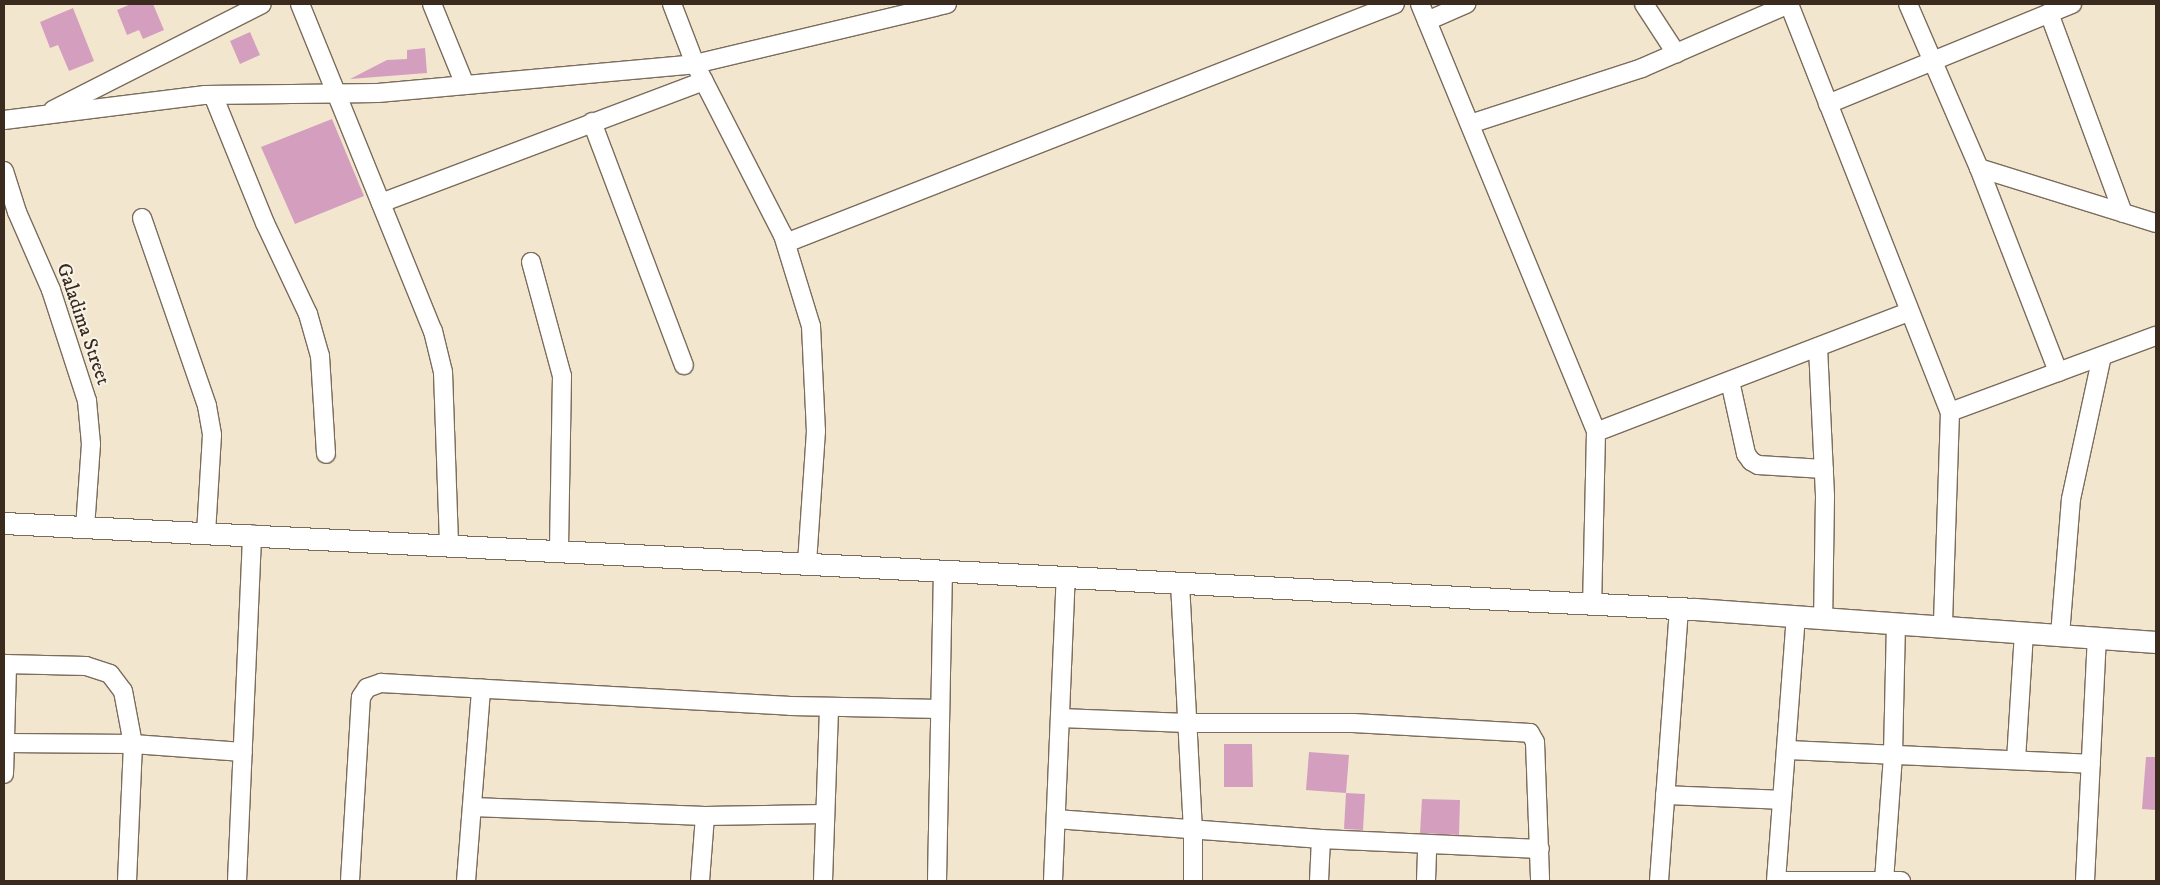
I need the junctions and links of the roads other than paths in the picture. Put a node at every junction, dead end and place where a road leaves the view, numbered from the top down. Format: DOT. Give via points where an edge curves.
graph roads {
  1 [pos="262,4"];
  2 [pos="300,4"];
  3 [pos="432,4"];
  4 [pos="672,4"];
  5 [pos="947,4"];
  6 [pos="1395,4"];
  7 [pos="1420,4"];
  8 [pos="1466,4"];
  9 [pos="1644,4"];
  10 [pos="1789,4"];
  11 [pos="1908,4"];
  12 [pos="2072,4"];
  13 [pos="2049,13"];
  14 [pos="1427,21"];
  15 [pos="1676,53"];
  16 [pos="1931,62"];
  17 [pos="695,64"];
  18 [pos="704,81"];
  19 [pos="465,85"];
  20 [pos="335,94"];
  21 [pos="213,95"];
  22 [pos="1828,104"];
  23 [pos="41,116"];
  24 [pos="4,120"];
  25 [pos="592,122"];
  26 [pos="1470,124"];
  27 [pos="1979,168"];
  28 [pos="4,171"];
  29 [pos="380,203"];
  30 [pos="2124,213"];
  31 [pos="142,218"];
  32 [pos="2156,223"];
  33 [pos="786,243"];
  34 [pos="531,262"];
  35 [pos="1909,312"];
  36 [pos="2156,336"];
  37 [pos="1818,347"];
  38 [pos="2102,356"];
  39 [pos="684,365"];
  40 [pos="2058,372"];
  41 [pos="1730,381"];
  42 [pos="1950,412"];
  43 [pos="1596,432"];
  44 [pos="326,454"];
  45 [pos="1824,469"];
  46 [pos="4,523"];
  47 [pos="85,527"];
  48 [pos="206,532"];
  49 [pos="252,534"];
  50 [pos="449,544"];
  51 [pos="559,550"];
  52 [pos="807,564"];
  53 [pos="943,571"];
  54 [pos="1066,577"];
  55 [pos="1180,583"];
  56 [pos="1592,604"];
  57 [pos="1679,608"];
  58 [pos="1796,618"];
  59 [pos="1823,619"];
  60 [pos="1896,624"];
  61 [pos="1943,626"];
  62 [pos="2024,632"];
  63 [pos="2060,635"];
  64 [pos="2097,637"];
  65 [pos="2156,642"];
  66 [pos="5,664"];
  67 [pos="481,688"];
  68 [pos="828,707"];
  69 [pos="940,709"];
  70 [pos="1060,718"];
  71 [pos="1187,723"];
  72 [pos="6,743"];
  73 [pos="133,744"];
  74 [pos="1786,750"];
  75 [pos="243,752"];
  76 [pos="1893,755"];
  77 [pos="2016,760"];
  78 [pos="2091,764"];
  79 [pos="4,772"];
  80 [pos="1665,796"];
  81 [pos="1782,800"];
  82 [pos="472,807"];
  83 [pos="825,814"];
  84 [pos="705,816"];
  85 [pos="1056,819"];
  86 [pos="1193,828"];
  87 [pos="1321,839"];
  88 [pos="1427,845"];
  89 [pos="1540,849"];
  90 [pos="126,881"];
  91 [pos="237,881"];
  92 [pos="350,881"];
  93 [pos="466,881"];
  94 [pos="700,881"];
  95 [pos="822,881"];
  96 [pos="937,881"];
  97 [pos="1054,881"];
  98 [pos="1193,881"];
  99 [pos="1319,881"];
  100 [pos="1426,881"];
  101 [pos="1540,881"];
  102 [pos="1659,881"];
  103 [pos="1776,881"];
  104 [pos="1884,881"];
  105 [pos="1901,881"];
  106 [pos="2085,881"];
  1 -- 23 [label="street"];
  2 -- 20 [label="street"];
  3 -- 19 [label="street"];
  4 -- 17 [label="street"];
  5 -- 17 [label="street"];
  6 -- 33 [label="street"];
  7 -- 14 [label="street"];
  8 -- 14 [label="street"];
  9 -- 15 [label="street"];
  10 -- 15 [label="street"];
  10 -- 22 [label="street"];
  11 -- 16 [label="street"];
  12 -- 13 [label="street"];
  13 -- 16 [label="street"];
  13 -- 30 [label="street"];
  14 -- 26 [label="street"];
  15 -- 26 [label="street" via="1569,94"];
  16 -- 22 [label="street"];
  16 -- 27 [label="street"];
  17 -- 18 [label="street"];
  17 -- 19 [label="street"];
  18 -- 25 [label="street"];
  18 -- 33 [label="street"];
  19 -- 20 [label="street"];
  20 -- 21 [label="street"];
  20 -- 29 [label="street"];
  21 -- 23 [label="street"];
  21 -- 44 [label="street" via="265,223 308,314 320,356"];
  22 -- 35 [label="street"];
  23 -- 24 [label="street"];
  25 -- 29 [label="street"];
  25 -- 39 [label="street"];
  26 -- 43 [label="street"];
  27 -- 30 [label="street"];
  27 -- 40 [label="street"];
  28 -- 47 [label="street, Galadima Street" via="17,212 51,290 87,401 91,444"];
  29 -- 50 [label="street" via="433,331 443,372"];
  30 -- 32 [label="street"];
  31 -- 48 [label="street" via="207,406 212,435"];
  33 -- 52 [label="street" via="811,326 816,431"];
  34 -- 51 [label="street" via="562,376"];
  35 -- 37 [label="street"];
  35 -- 42 [label="street"];
  36 -- 38 [label="street"];
  37 -- 41 [label="street"];
  37 -- 45 [label="street"];
  38 -- 40 [label="street"];
  38 -- 63 [label="street" via="2071,499"];
  40 -- 42 [label="street"];
  41 -- 43 [label="street"];
  41 -- 45 [label="street" via="1746,454 1751,461 1758,465"];
  42 -- 61 [label="street"];
  43 -- 56 [label="street"];
  45 -- 59 [label="street" via="1826,572"];
  46 -- 47 [label="street"];
  47 -- 48 [label="street"];
  48 -- 49 [label="street"];
  49 -- 50 [label="street"];
  49 -- 75 [label="street"];
  50 -- 51 [label="street"];
  51 -- 52 [label="street"];
  52 -- 53 [label="street"];
  53 -- 54 [label="street"];
  53 -- 69 [label="street"];
  54 -- 55 [label="street"];
  54 -- 70 [label="street"];
  55 -- 56 [label="street"];
  55 -- 71 [label="street"];
  56 -- 57 [label="street"];
  57 -- 58 [label="street"];
  57 -- 80 [label="street"];
  58 -- 59 [label="street"];
  58 -- 74 [label="street"];
  59 -- 60 [label="street"];
  60 -- 61 [label="street"];
  60 -- 76 [label="street"];
  61 -- 62 [label="street"];
  62 -- 63 [label="street"];
  62 -- 77 [label="street"];
  63 -- 64 [label="street"];
  64 -- 65 [label="street"];
  64 -- 78 [label="street"];
  66 -- 72 [label="street"];
  66 -- 73 [label="street" via="86,666 110,674 124,691"];
  67 -- 68 [label="street"];
  67 -- 82 [label="street"];
  67 -- 92 [label="street" via="381,683 367,688 361,697"];
  68 -- 69 [label="street"];
  68 -- 83 [label="street"];
  69 -- 96 [label="street"];
  70 -- 71 [label="street"];
  70 -- 85 [label="street"];
  71 -- 86 [label="street"];
  71 -- 89 [label="street" via="1353,723 1530,733 1535,742"];
  72 -- 73 [label="street"];
  72 -- 79 [label="street"];
  73 -- 75 [label="street"];
  73 -- 90 [label="street"];
  74 -- 76 [label="street"];
  74 -- 81 [label="street"];
  75 -- 91 [label="street"];
  76 -- 77 [label="street"];
  76 -- 104 [label="street"];
  77 -- 78 [label="street"];
  78 -- 106 [label="street"];
  80 -- 81 [label="street"];
  80 -- 102 [label="street"];
  81 -- 103 [label="street"];
  82 -- 84 [label="street"];
  82 -- 93 [label="street"];
  83 -- 84 [label="street"];
  83 -- 95 [label="street"];
  84 -- 94 [label="street"];
  85 -- 86 [label="street"];
  85 -- 97 [label="street"];
  86 -- 87 [label="street"];
  86 -- 98 [label="street"];
  87 -- 88 [label="street"];
  87 -- 99 [label="street"];
  88 -- 89 [label="street"];
  88 -- 100 [label="street"];
  89 -- 101 [label="street"];
  103 -- 104 [label="street"];
  104 -- 105 [label="street"];
}
